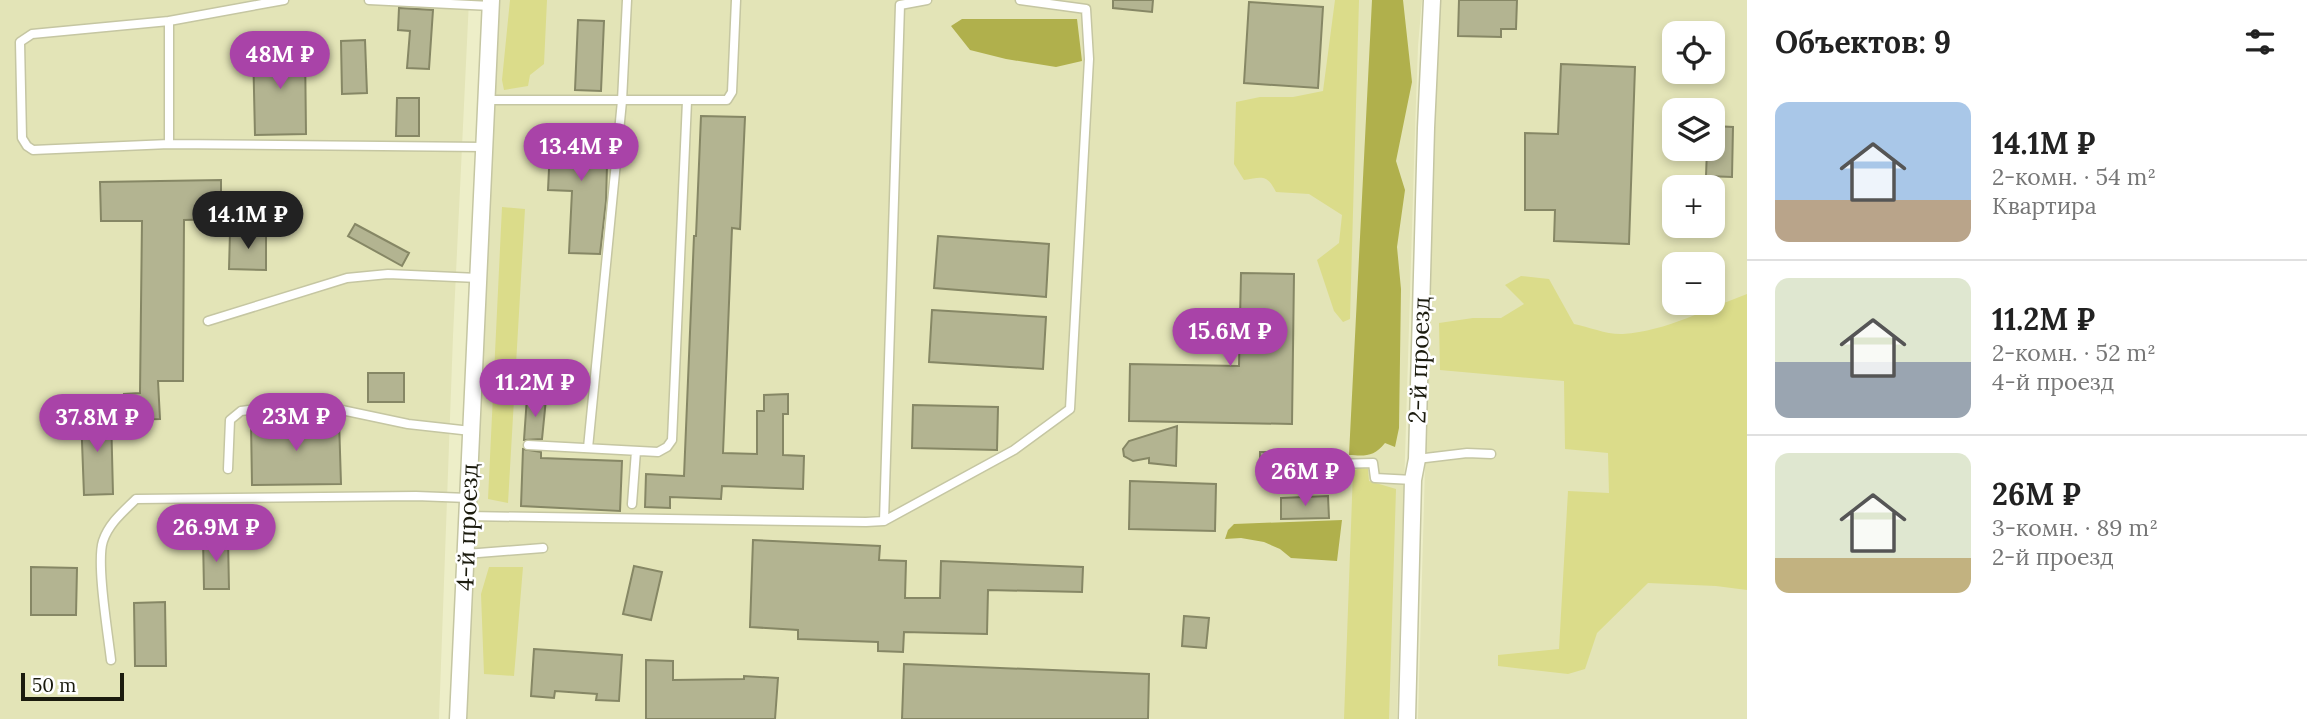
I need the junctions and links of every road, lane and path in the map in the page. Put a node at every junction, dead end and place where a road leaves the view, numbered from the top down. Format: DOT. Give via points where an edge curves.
graph roads {
  1 [pos="284,0"];
  2 [pos="369,0"];
  3 [pos="627,0"];
  4 [pos="736,0"];
  5 [pos="927,0"];
  6 [pos="1020,0"];
  7 [pos="1432,0"];
  8 [pos="491,3"];
  9 [pos="169,21"];
  10 [pos="486,100"];
  11 [pos="622,101"];
  12 [pos="687,101"];
  13 [pos="169,144"];
  14 [pos="484,147"];
  15 [pos="478,278"];
  16 [pos="208,321"];
  17 [pos="471,431"];
  18 [pos="528,445"];
  19 [pos="588,448"];
  20 [pos="636,451"];
  21 [pos="1491,454"];
  22 [pos="1417,459"];
  23 [pos="1336,464"];
  24 [pos="228,469"];
  25 [pos="1413,480"];
  26 [pos="468,498"];
  27 [pos="632,504"];
  28 [pos="467,516"];
  29 [pos="884,521"];
  30 [pos="542,548"];
  31 [pos="466,554"];
  32 [pos="111,660"];
  33 [pos="458,719"];
  34 [pos="1407,719"];
  1 -- 9 [label="lane"];
  2 -- 8 [label="lane"];
  3 -- 11 [label="lane"];
  4 -- 12 [label="lane" via="732,92 727,100"];
  5 -- 29 [label="lane" via="900,5"];
  6 -- 29 [label="lane" via="1086,9 1089,59 1070,409 1014,450"];
  7 -- 22 [label="street, 2-й проезд"];
  8 -- 10 [label="street, 4-й проезд"];
  9 -- 13 [label="lane"];
  9 -- 13 [label="lane" via="32,34 20,42 22,138 27,146 33,150"];
  10 -- 11 [label="lane"];
  10 -- 14 [label="street, 4-й проезд"];
  11 -- 12 [label="lane"];
  11 -- 19 [label="lane"];
  12 -- 20 [label="lane" via="672,440 658,452"];
  13 -- 14 [label="lane"];
  14 -- 15 [label="street, 4-й проезд"];
  15 -- 16 [label="lane" via="388,274 347,278"];
  15 -- 17 [label="street, 4-й проезд"];
  17 -- 24 [label="lane" via="337,409 241,411 230,420"];
  17 -- 26 [label="street, 4-й проезд"];
  18 -- 19 [label="lane"];
  19 -- 20 [label="lane"];
  20 -- 27 [label="lane"];
  21 -- 22 [label="lane"];
  22 -- 25 [label="street, 2-й проезд"];
  23 -- 25 [label="lane" via="1373,463 1374,478"];
  25 -- 34 [label="street, 2-й проезд"];
  26 -- 28 [label="street, 4-й проезд"];
  26 -- 32 [label="lane" via="136,499 112,523 102,542"];
  28 -- 29 [label="lane"];
  28 -- 31 [label="street, 4-й проезд"];
  30 -- 31 [label="lane"];
  31 -- 33 [label="street, 4-й проезд"];
}
